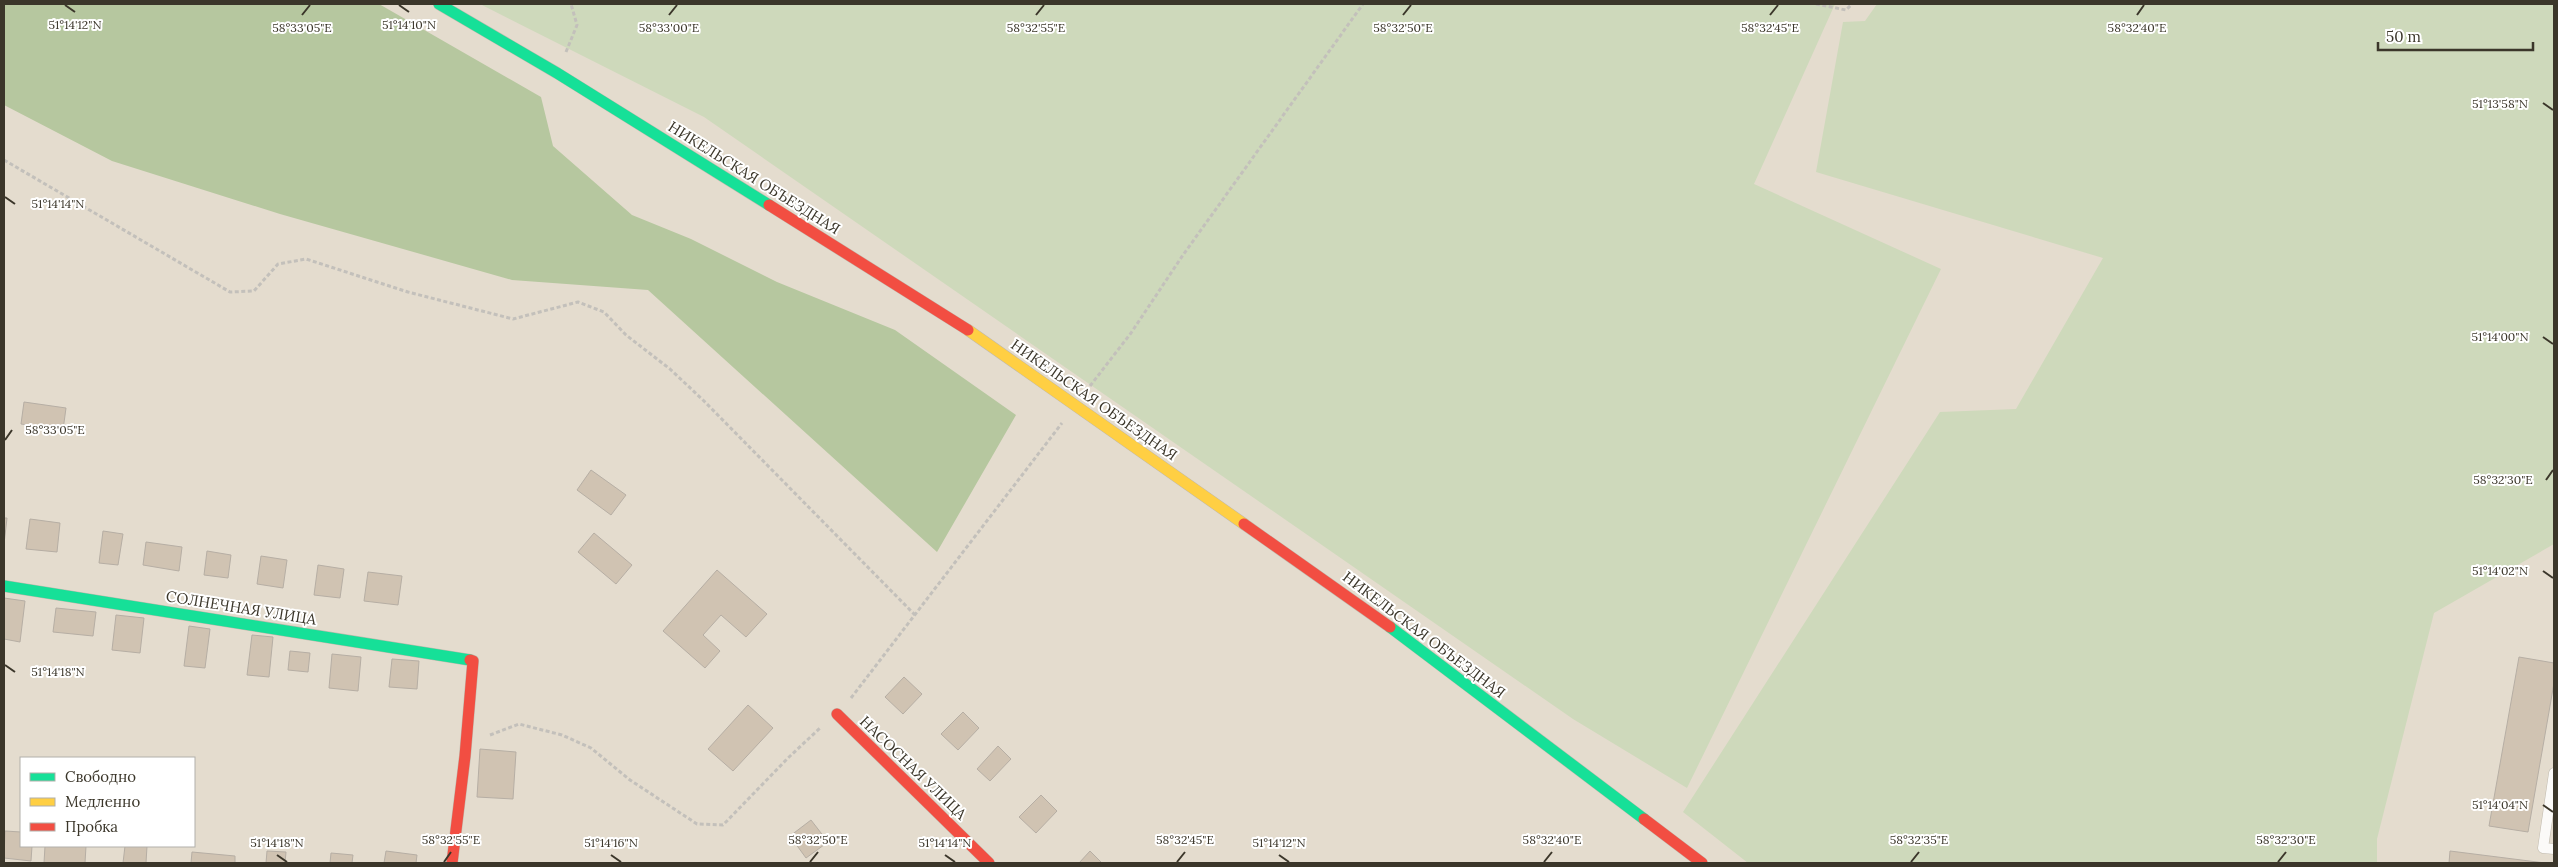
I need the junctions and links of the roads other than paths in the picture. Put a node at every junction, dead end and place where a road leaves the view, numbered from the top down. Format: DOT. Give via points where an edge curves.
graph roads {
  1 [pos="439,4"];
  2 [pos="4,586"];
  3 [pos="838,714"];
  4 [pos="2554,773"];
  5 [pos="2554,849"];
  6 [pos="452,863"];
  7 [pos="989,863"];
  8 [pos="1702,863"];
  1 -- 8 [label="main road, НИКЕЛЬСКАЯ ОБЪЕЗДНАЯ" via="557,73 957,322 1377,617"];
  2 -- 6 [label="main road, СОЛНЕЧНАЯ УЛИЦА" via="473,660"];
  3 -- 7 [label="main road, НАСОСНАЯ УЛИЦА"];
  4 -- 5 [label="lane" via="2543,848"];
}
